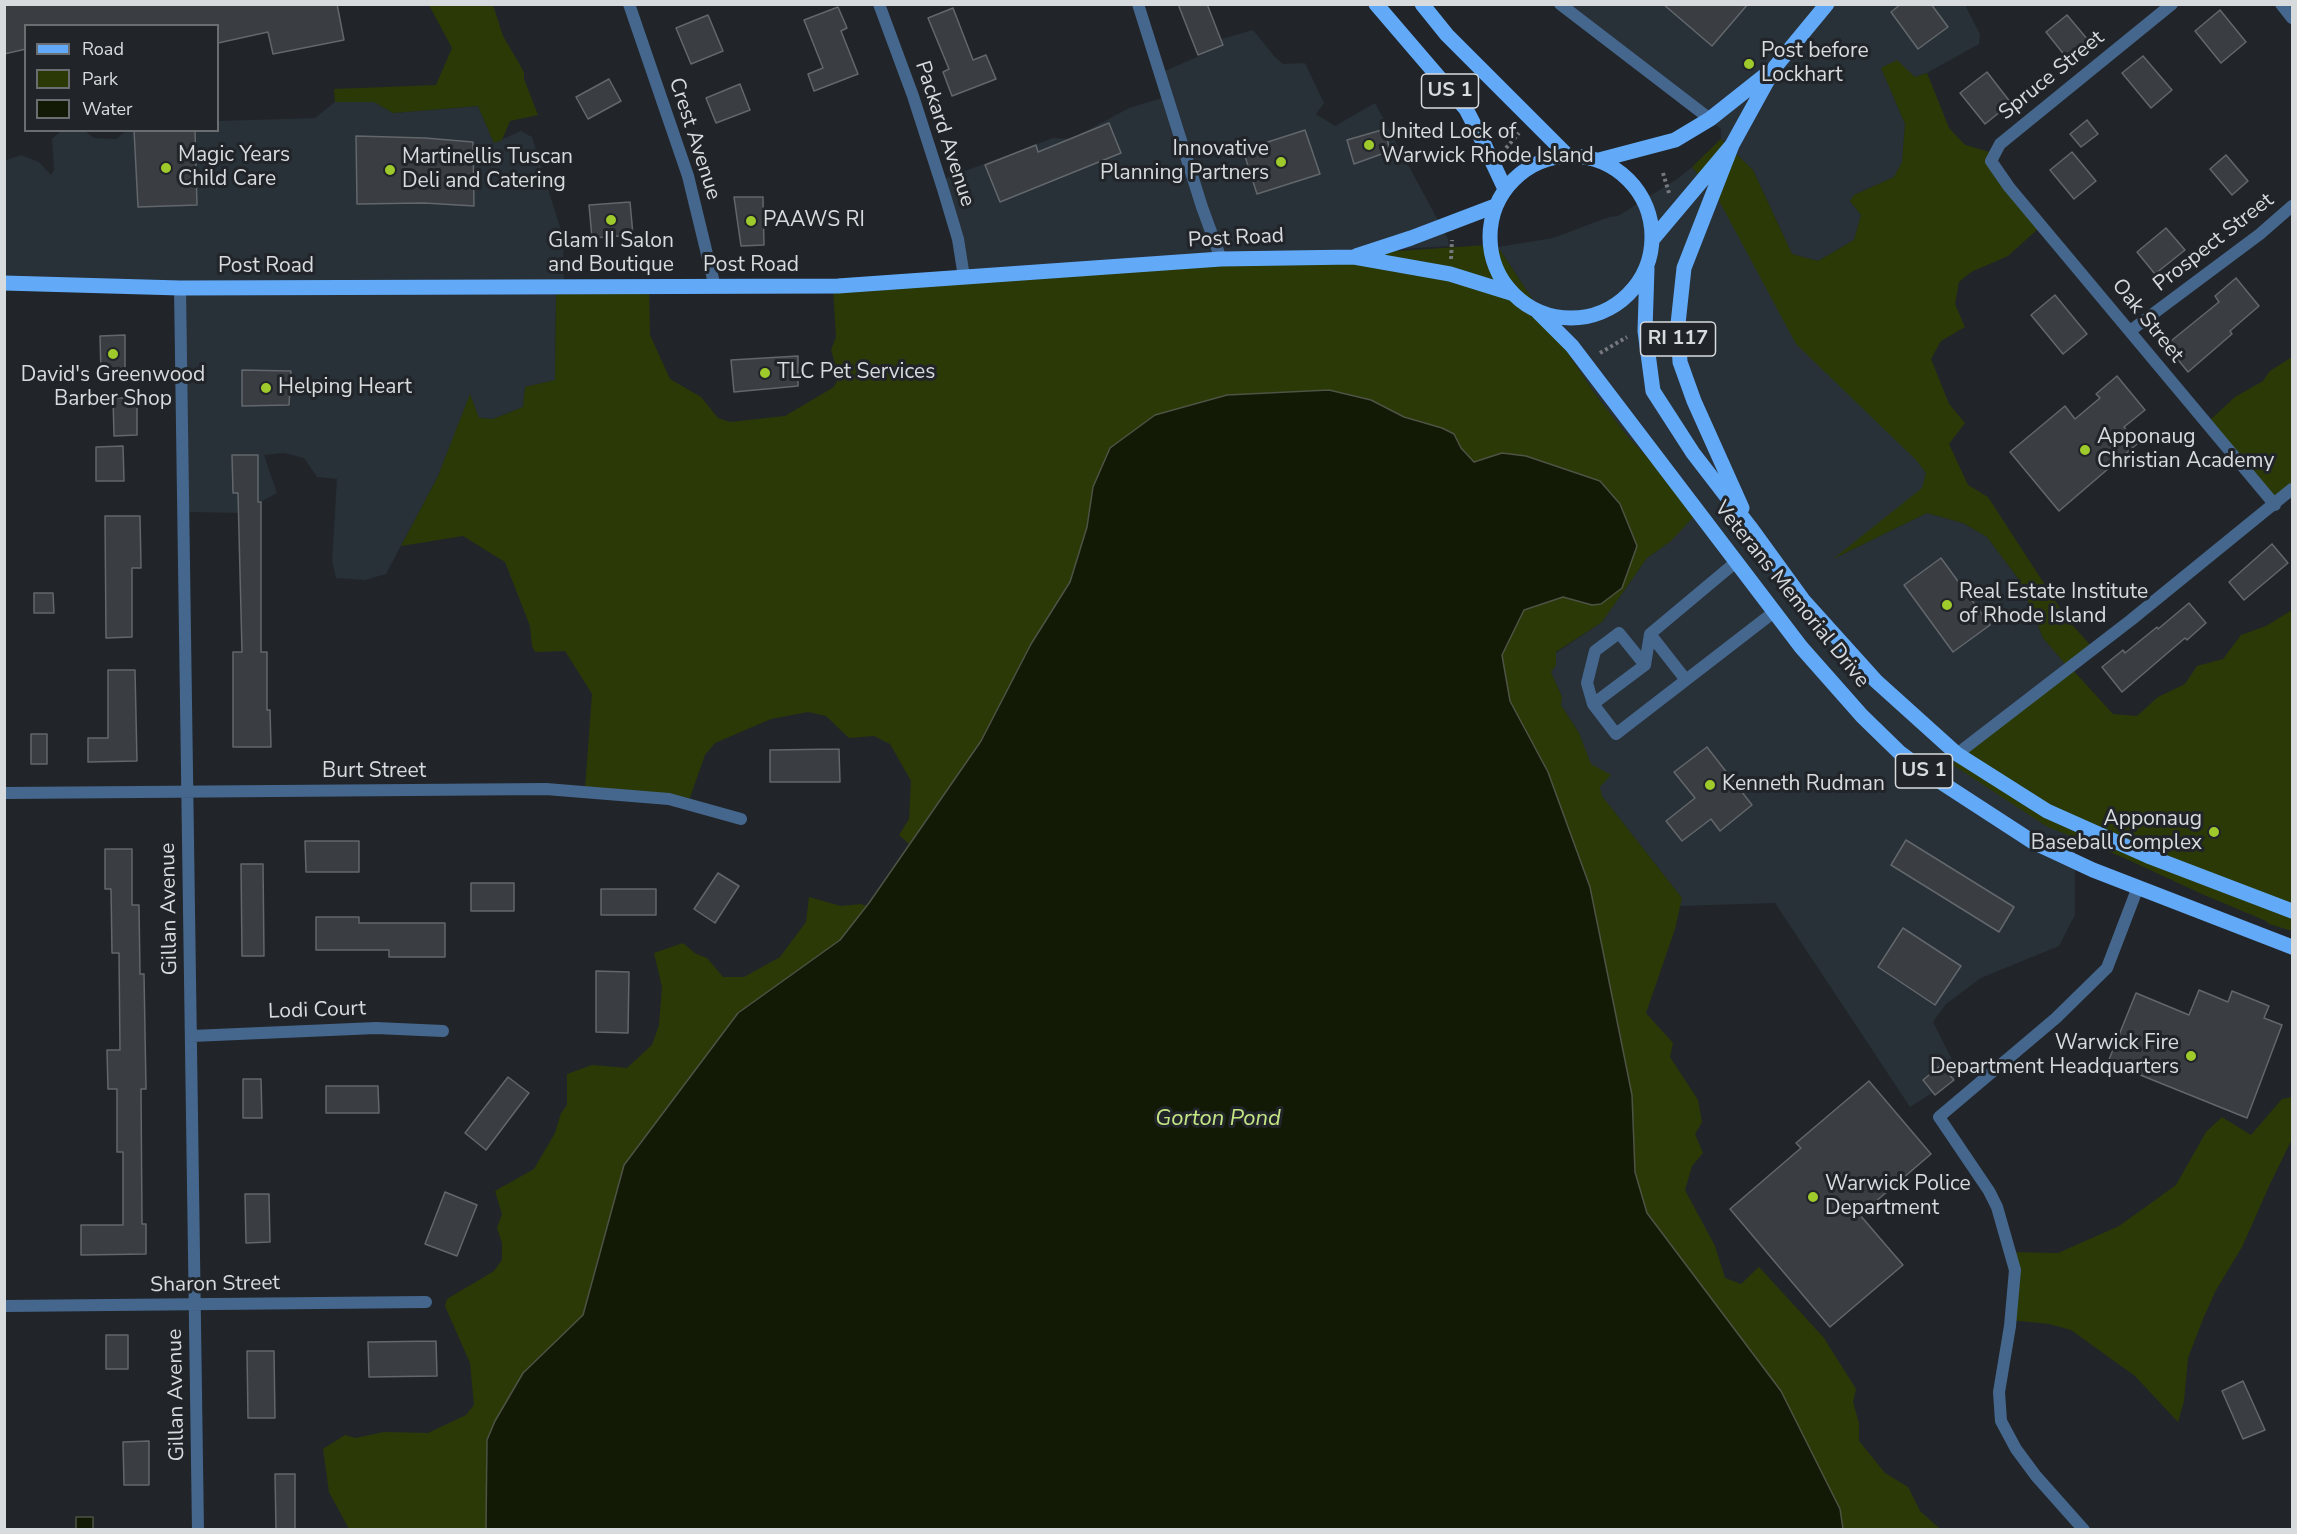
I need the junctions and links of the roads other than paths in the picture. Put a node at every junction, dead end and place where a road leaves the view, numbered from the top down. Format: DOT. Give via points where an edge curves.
graph roads {
  1 [pos="629,4"];
  2 [pos="879,4"];
  3 [pos="1138,4"];
  4 [pos="1376,4"];
  5 [pos="1422,4"];
  6 [pos="1560,4"];
  7 [pos="1827,4"];
  8 [pos="2172,4"];
  9 [pos="2281,4"];
  10 [pos="2292,18"];
  11 [pos="1776,67"];
  12 [pos="1710,119"];
  13 [pos="1732,145"];
  14 [pos="1567,155"];
  15 [pos="1599,160"];
  16 [pos="1991,161"];
  17 [pos="1505,189"];
  18 [pos="1495,206"];
  19 [pos="2292,207"];
  20 [pos="1652,240"];
  21 [pos="1354,257"];
  22 [pos="1221,259"];
  23 [pos="1647,268"];
  24 [pos="964,277"];
  25 [pos="4,283"];
  26 [pos="715,287"];
  27 [pos="180,288"];
  28 [pos="1511,293"];
  29 [pos="1538,312"];
  30 [pos="2130,331"];
  31 [pos="2292,489"];
  32 [pos="2275,505"];
  33 [pos="1750,527"];
  34 [pos="1736,562"];
  35 [pos="1774,612"];
  36 [pos="1650,634"];
  37 [pos="1645,665"];
  38 [pos="1686,680"];
  39 [pos="1593,704"];
  40 [pos="1957,754"];
  41 [pos="4,793"];
  42 [pos="188,793"];
  43 [pos="741,819"];
  44 [pos="2138,887"];
  45 [pos="2292,911"];
  46 [pos="2292,947"];
  47 [pos="443,1031"];
  48 [pos="192,1036"];
  49 [pos="426,1302"];
  50 [pos="196,1305"];
  51 [pos="4,1306"];
  52 [pos="198,1530"];
  53 [pos="2084,1530"];
  1 -- 26 [label="street, Crest Avenue" via="688,176"];
  2 -- 24 [label="street, Packard Avenue" via="958,239"];
  3 -- 22 [label="street"];
  4 -- 17 [label="main road, US 1" via="1466,110"];
  5 -- 14 [label="main road, US 1" via="1447,35"];
  6 -- 12 [label="street"];
  7 -- 11 [label="main road, RI 117"];
  8 -- 16 [label="street, Spruce Street" via="2000,144"];
  9 -- 10 [label="street"];
  11 -- 12 [label="main road, RI 117"];
  11 -- 13 [label="main road, RI 117"];
  12 -- 15 [label="main road, RI 117" via="1675,140"];
  13 -- 20 [label="main road"];
  13 -- 33 [label="main road, RI 117" via="1684,268 1678,331 1680,362 1694,401"];
  14 -- 15 [label="main road, Post Road / US 1"];
  14 -- 17 [label="main road, Post Road" via="1543,160 1522,172"];
  15 -- 20 [label="main road, Post Road / US 1" via="1621,173 1638,192 1649,215"];
  16 -- 30 [label="street, Oak Street"];
  17 -- 18 [label="main road, Post Road / US 1"];
  18 -- 21 [label="main road, Post Road"];
  18 -- 28 [label="main road, Post Road / US 1" via="1491,252 1498,274"];
  19 -- 30 [label="street, Prospect Street"];
  20 -- 23 [label="main road, Post Road / US 1"];
  21 -- 22 [label="main road, Post Road"];
  21 -- 28 [label="main road, Post Road" via="1450,274"];
  22 -- 24 [label="main road, Post Road"];
  23 -- 29 [label="main road, Post Road" via="1633,291 1613,308 1589,317 1563,319"];
  23 -- 33 [label="main road, Veterans Memorial Drive / US 1" via="1645,331 1653,391 1692,453"];
  24 -- 26 [label="main road, Post Road" via="838,286"];
  25 -- 27 [label="main road, Post Road"];
  26 -- 27 [label="main road, Post Road"];
  27 -- 42 [label="street, Gillan Avenue"];
  28 -- 29 [label="main road, Post Road / US 1"];
  29 -- 34 [label="main road, Veterans Memorial Drive / US 1" via="1572,346"];
  30 -- 32 [label="street, Oak Street"];
  31 -- 32 [label="street"];
  32 -- 40 [label="street"];
  33 -- 40 [label="main road, Veterans Memorial Drive / US 1" via="1803,600 1876,681"];
  34 -- 35 [label="main road, Veterans Memorial Drive / US 1"];
  34 -- 36 [label="street"];
  35 -- 38 [label="street"];
  35 -- 44 [label="main road, Veterans Memorial Drive / US 1" via="1800,647 1899,752 2034,843"];
  36 -- 37 [label="street"];
  36 -- 38 [label="street"];
  37 -- 39 [label="street"];
  37 -- 39 [label="street" via="1619,633 1595,651 1587,683"];
  38 -- 39 [label="street" via="1617,734"];
  40 -- 45 [label="main road, Veterans Memorial Drive / US 1" via="2047,811 2148,856"];
  41 -- 42 [label="street, Burt Street"];
  42 -- 43 [label="street, Burt Street" via="546,789 669,799"];
  42 -- 48 [label="street, Gillan Avenue"];
  44 -- 46 [label="main road, Veterans Memorial Drive / US 1"];
  44 -- 53 [label="street" via="2107,968 2056,1018 1939,1117 1997,1207 2015,1270 1999,1392 2001,1421 2036,1476"];
  47 -- 48 [label="street, Lodi Court" via="376,1029"];
  48 -- 50 [label="street, Gillan Avenue"];
  49 -- 50 [label="street, Sharon Street"];
  50 -- 51 [label="street, Sharon Street"];
  50 -- 52 [label="street, Gillan Avenue"];
}
